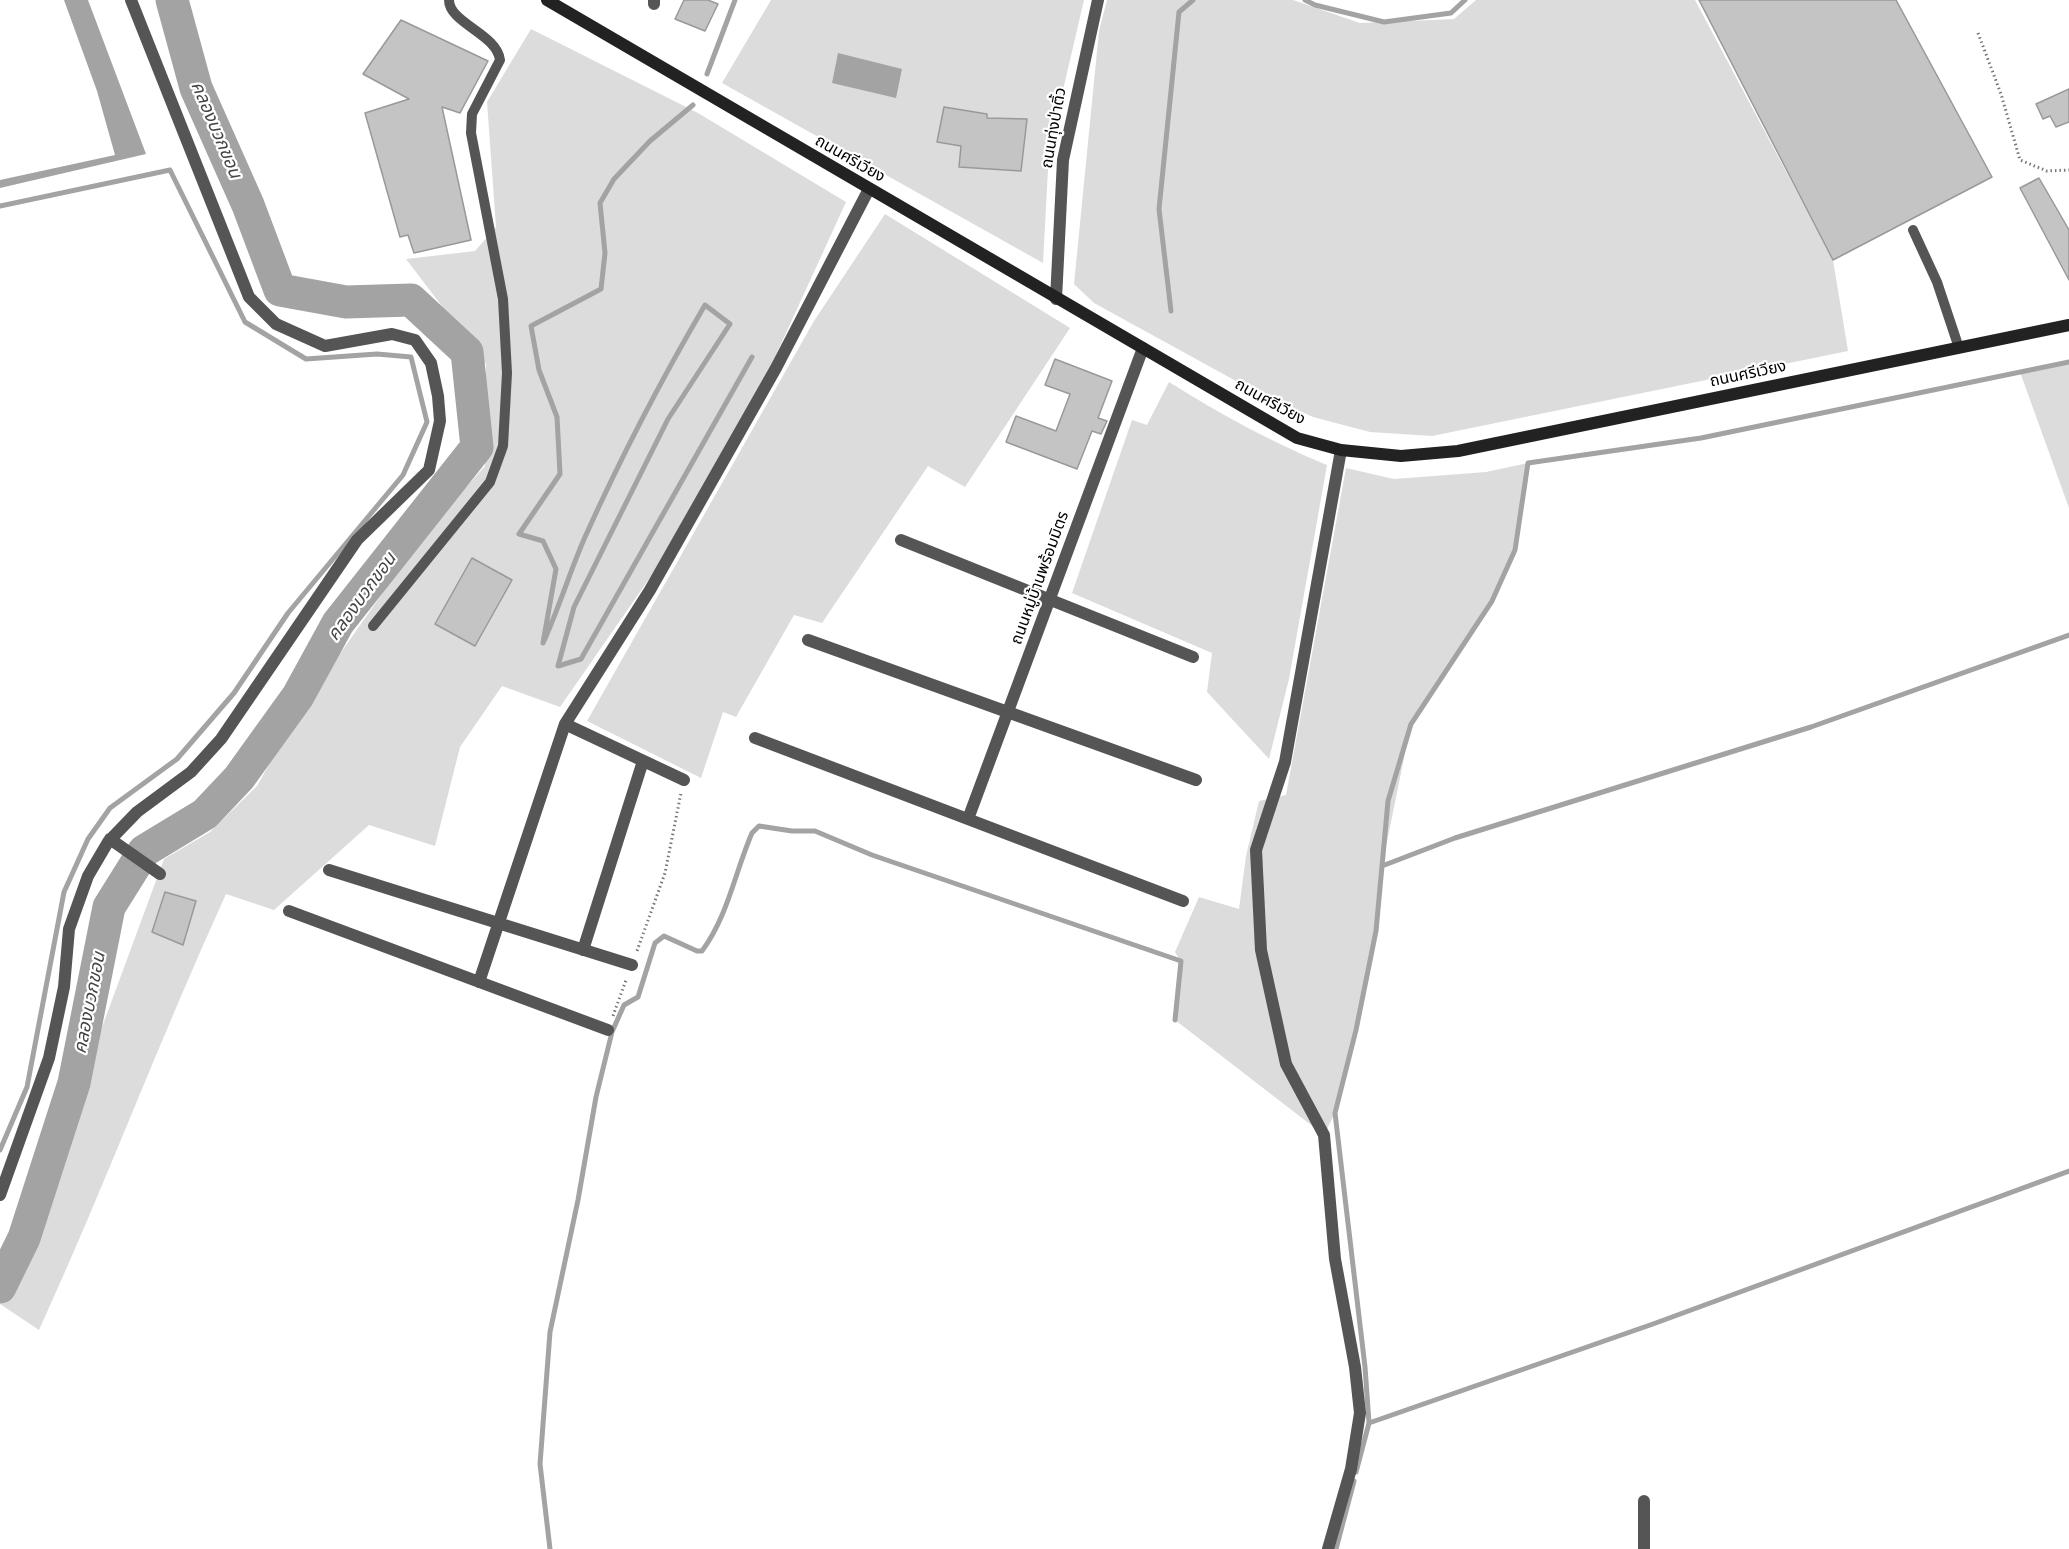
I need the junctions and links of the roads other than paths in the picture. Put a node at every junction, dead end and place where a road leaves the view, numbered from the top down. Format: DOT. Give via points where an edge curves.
graph roads {
  1 [pos="131,0"];
  2 [pos="449,0"];
  3 [pos="547,0"];
  4 [pos="1098,0"];
  5 [pos="869,189"];
  6 [pos="1913,230"];
  7 [pos="1056,299"];
  8 [pos="2069,325"];
  9 [pos="1143,348"];
  10 [pos="1959,348"];
  11 [pos="1341,450"];
  12 [pos="901,540"];
  13 [pos="1050,599"];
  14 [pos="373,626"];
  15 [pos="808,640"];
  16 [pos="1193,657"];
  17 [pos="1008,712"];
  18 [pos="565,724"];
  19 [pos="755,738"];
  20 [pos="643,760"];
  21 [pos="684,780"];
  22 [pos="1196,780"];
  23 [pos="968,819"];
  24 [pos="110,839"];
  25 [pos="329,870"];
  26 [pos="160,874"];
  27 [pos="1183,901"];
  28 [pos="289,911"];
  29 [pos="498,923"];
  30 [pos="583,950"];
  31 [pos="632,965"];
  32 [pos="479,982"];
  33 [pos="608,1030"];
  34 [pos="0,1195"];
  35 [pos="1644,1501"];
  36 [pos="1328,1549"];
  37 [pos="1644,1549"];
  1 -- 24 [label="street" via="249,297 276,324 325,346 392,334 415,340 431,363 440,421 429,470 357,540 221,739 191,772 137,812"];
  2 -- 14 [label="lane" via="451,10 492,45 500,60 472,114 471,133 503,299 507,372 503,446 490,482"];
  3 -- 5 [label="main road, ถนนศรีเวียง"];
  4 -- 7 [label="street, ถนนทุ่งป่าติ้ว" via="1063,160"];
  5 -- 7 [label="main road, ถนนศรีเวียง"];
  5 -- 18 [label="street" via="776,368 651,590"];
  6 -- 10 [label="lane"];
  7 -- 9 [label="main road, ถนนศรีเวียง"];
  8 -- 10 [label="main road, ถนนศรีเวียง"];
  9 -- 11 [label="main road, ถนนศรีเวียง" via="1297,438"];
  9 -- 13 [label="street, ถนนหมู่บ้านพร้อมมิตร"];
  10 -- 11 [label="main road, ถนนศรีเวียง" via="1458,451 1401,456"];
  11 -- 36 [label="street" via="1285,762 1256,850 1261,950 1286,1064 1324,1135 1335,1259 1360,1413 1351,1469"];
  12 -- 13 [label="street"];
  13 -- 16 [label="street"];
  13 -- 17 [label="street, ถนนหมู่บ้านพร้อมมิตร"];
  15 -- 17 [label="street"];
  17 -- 22 [label="street"];
  17 -- 23 [label="street, ถนนหมู่บ้านพร้อมมิตร"];
  18 -- 20 [label="street"];
  18 -- 29 [label="street"];
  19 -- 23 [label="street"];
  20 -- 21 [label="street"];
  20 -- 30 [label="street"];
  23 -- 27 [label="street"];
  24 -- 26 [label="street"];
  24 -- 34 [label="street" via="88,876 69,929 64,987 50,1058"];
  25 -- 29 [label="street"];
  28 -- 32 [label="street"];
  29 -- 30 [label="street"];
  29 -- 32 [label="street"];
  30 -- 31 [label="street"];
  32 -- 33 [label="street"];
  35 -- 37 [label="street"];
}
